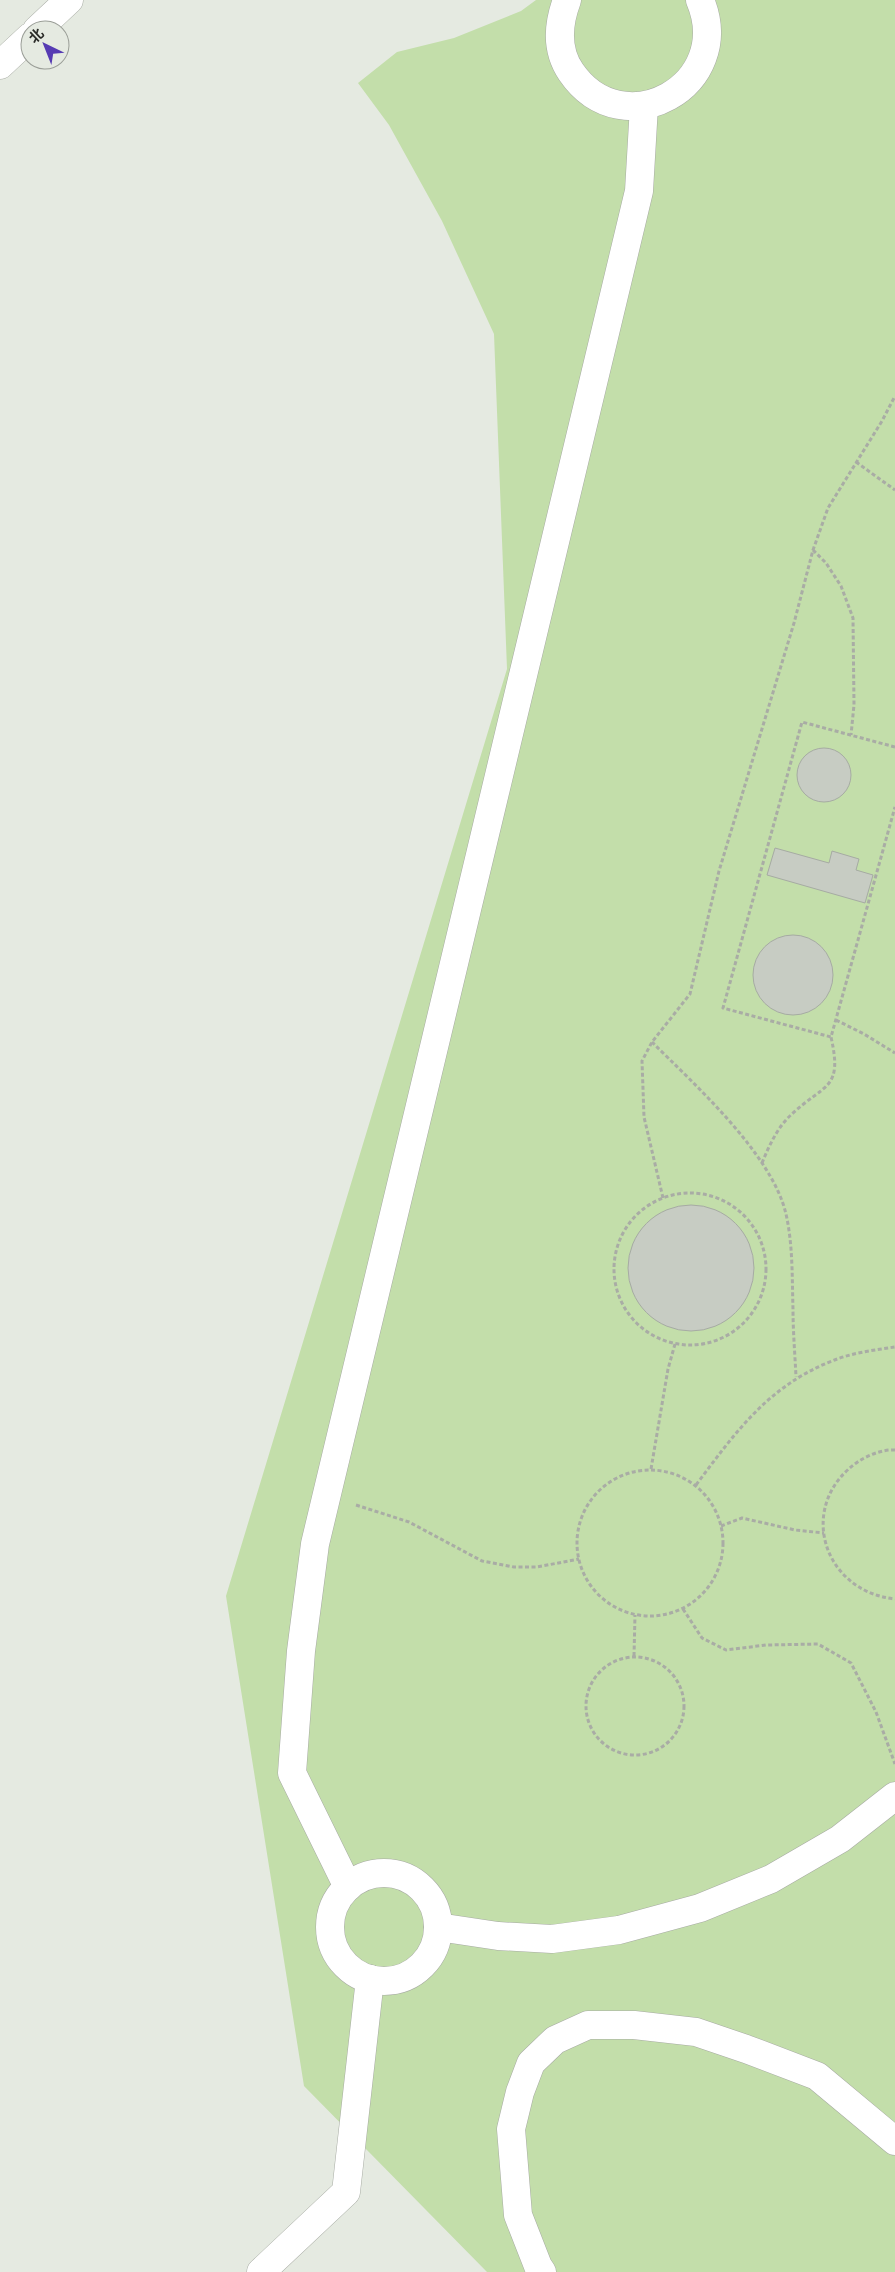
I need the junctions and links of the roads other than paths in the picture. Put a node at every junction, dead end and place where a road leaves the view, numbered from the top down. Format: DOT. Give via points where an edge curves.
graph roads {
  1 [pos="70,0"];
  2 [pos="567,0"];
  3 [pos="700,0"];
  4 [pos="49,20"];
  5 [pos="20,46"];
  6 [pos="0,65"];
  7 [pos="644,106"];
  8 [pos="895,1796"];
  9 [pos="348,1887"];
  10 [pos="438,1926"];
  11 [pos="370,1979"];
  12 [pos="895,2141"];
  13 [pos="261,2272"];
  14 [pos="542,2272"];
  1 -- 4 [label="street"];
  2 -- 7 [label="street" via="560,17 559,41 566,64 579,84 598,98 621,106"];
  3 -- 7 [label="street" via="706,14 708,40 701,64 686,84 667,98"];
  5 -- 6 [label="street"];
  7 -- 9 [label="street" via="639,191 315,1544 301,1651 292,1773"];
  8 -- 10 [label="street" via="840,1839 772,1879 700,1908 619,1930 552,1939 498,1936"];
  9 -- 10 [label="street" via="363,1877 380,1873 405,1878 427,1894 435,1909"];
  9 -- 11 [label="street" via="336,1901 330,1918 330,1936 336,1953 347,1967"];
  10 -- 11 [label="street" via="435,1944 427,1960 414,1972 398,1979"];
  11 -- 13 [label="street" via="346,2192"];
  12 -- 14 [label="street" via="816,2076 746,2049 696,2032 588,2024 555,2040 531,2063 511,2128 518,2215"];
}
